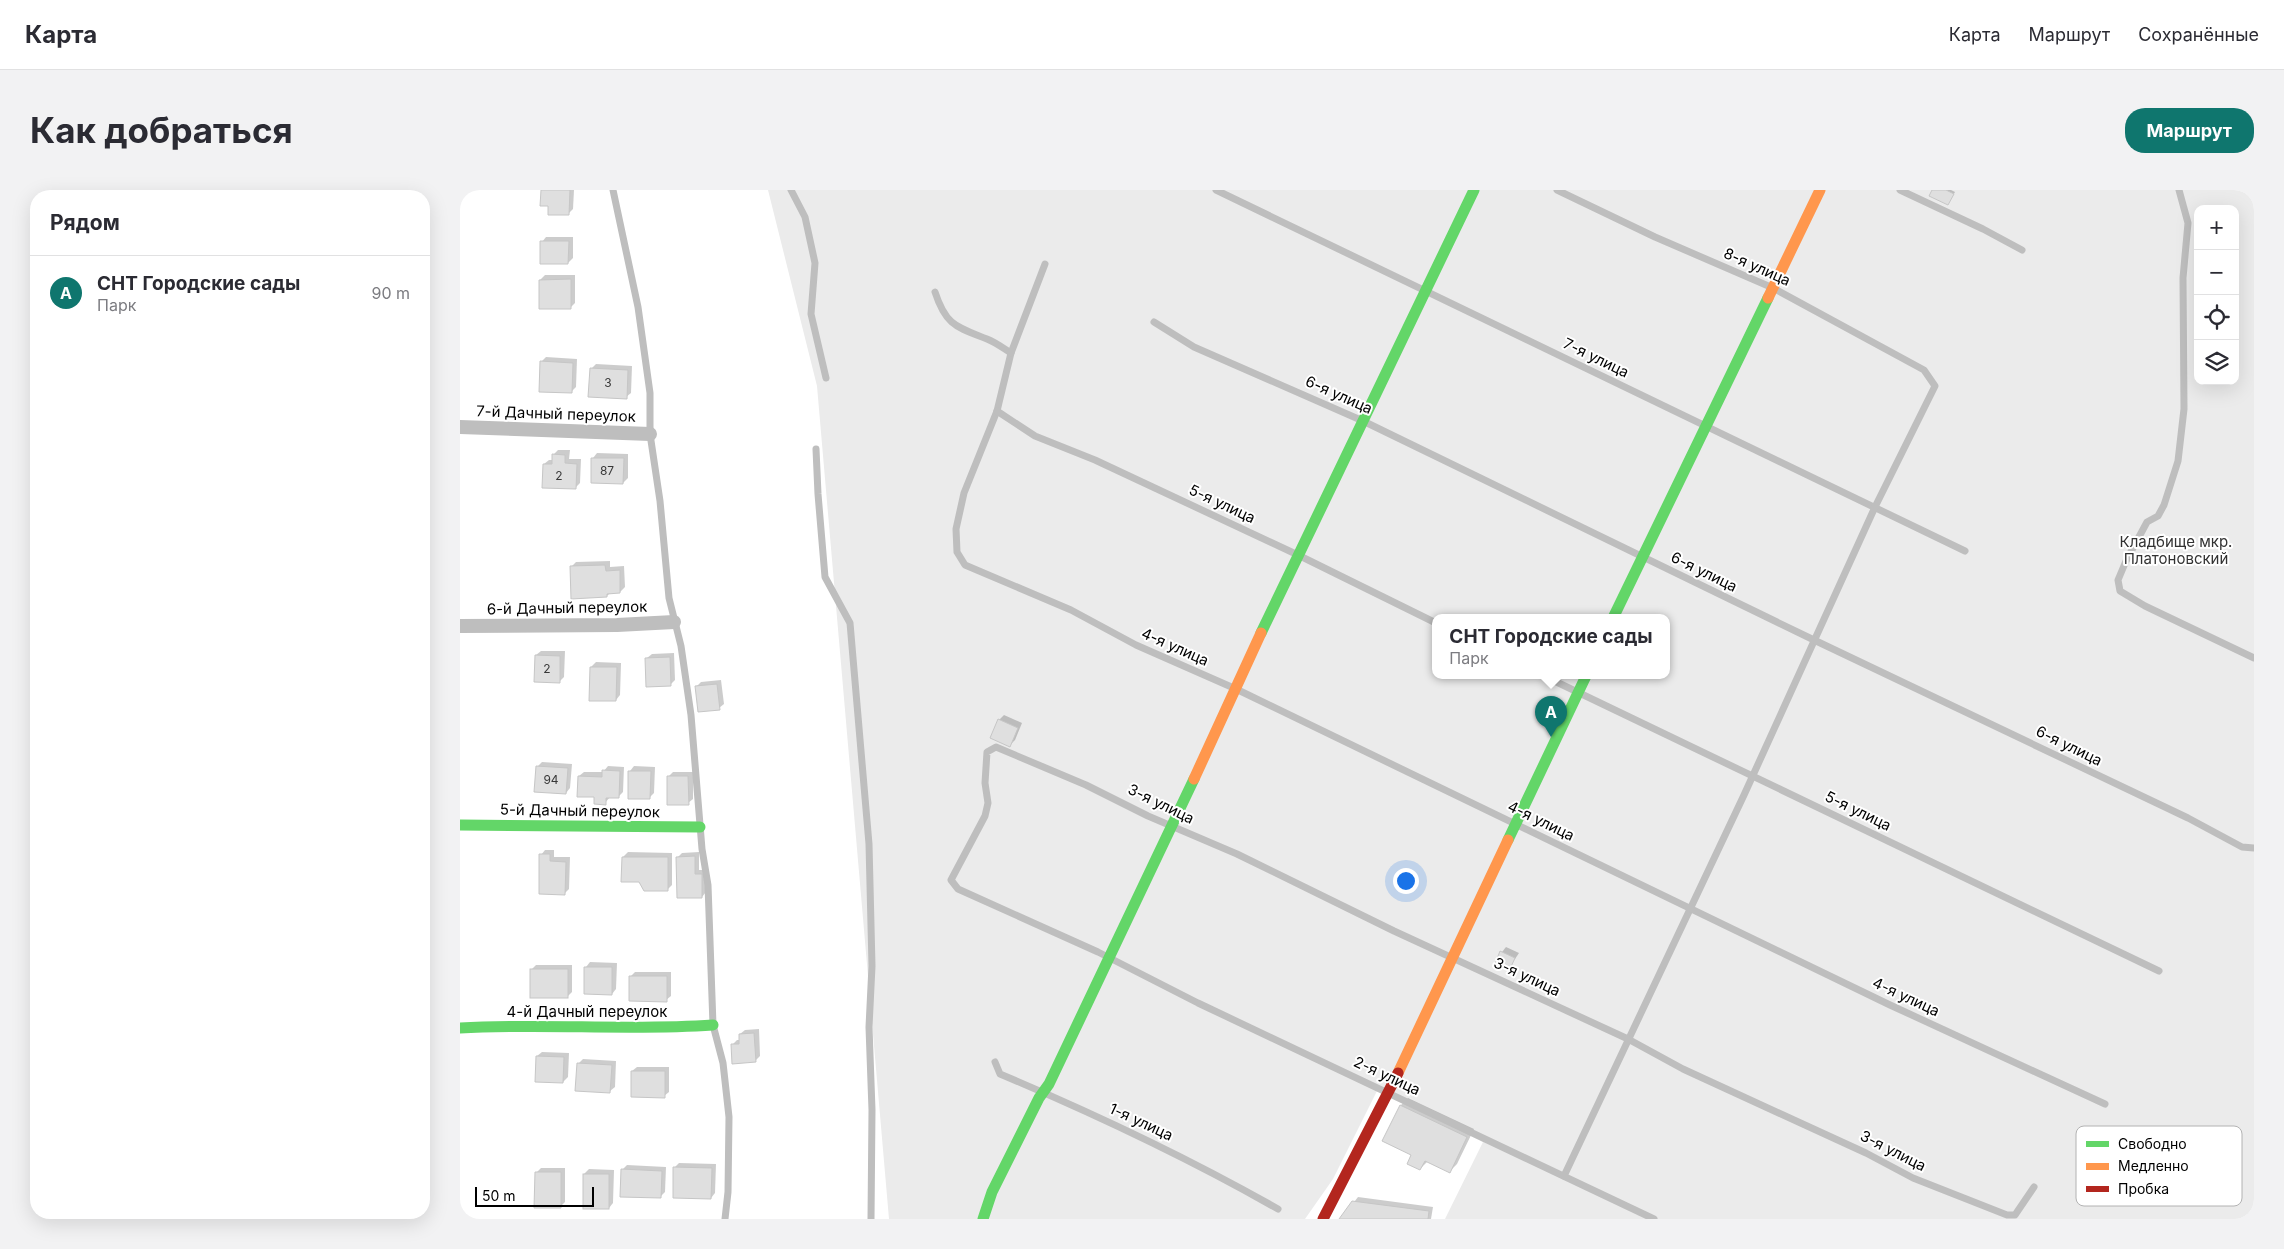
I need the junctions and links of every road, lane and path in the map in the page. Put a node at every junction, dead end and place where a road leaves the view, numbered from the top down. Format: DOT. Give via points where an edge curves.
graph roads {
  1 [pos="614,190"];
  2 [pos="791,190"];
  3 [pos="1216,190"];
  4 [pos="1474,190"];
  5 [pos="1557,190"];
  6 [pos="1820,190"];
  7 [pos="1900,190"];
  8 [pos="2178,190"];
  9 [pos="2022,250"];
  10 [pos="1045,264"];
  11 [pos="1773,288"];
  12 [pos="935,292"];
  13 [pos="1425,292"];
  14 [pos="1154,322"];
  15 [pos="1011,353"];
  16 [pos="826,378"];
  17 [pos="997,411"];
  18 [pos="1363,421"];
  19 [pos="1706,426"];
  20 [pos="460,427"];
  21 [pos="650,434"];
  22 [pos="816,449"];
  23 [pos="1875,507"];
  24 [pos="1965,551"];
  25 [pos="1298,555"];
  26 [pos="1642,557"];
  27 [pos="1615,614"];
  28 [pos="1432,621"];
  29 [pos="674,622"];
  30 [pos="460,626"];
  31 [pos="1814,640"];
  32 [pos="2254,658"];
  33 [pos="1550,679"];
  34 [pos="1584,679"];
  35 [pos="1236,689"];
  36 [pos="1578,692"];
  37 [pos="996,747"];
  38 [pos="1753,776"];
  39 [pos="1516,824"];
  40 [pos="460,825"];
  41 [pos="700,827"];
  42 [pos="1172,827"];
  43 [pos="2254,848"];
  44 [pos="1690,908"];
  45 [pos="1108,958"];
  46 [pos="1452,958"];
  47 [pos="2159,971"];
  48 [pos="713,1025"];
  49 [pos="460,1028"];
  50 [pos="1628,1039"];
  51 [pos="995,1062"];
  52 [pos="1390,1089"];
  53 [pos="1043,1092"];
  54 [pos="2105,1104"];
  55 [pos="1564,1176"];
  56 [pos="2034,1187"];
  57 [pos="1278,1209"];
  58 [pos="725,1219"];
  59 [pos="871,1219"];
  60 [pos="982,1219"];
  61 [pos="1323,1219"];
  62 [pos="1654,1219"];
  1 -- 21 [label="lane" via="638,307 650,393"];
  2 -- 16 [label="lane" via="805,218 814,263 811,314"];
  3 -- 13 [label="lane, 7-я улица"];
  4 -- 13 [label="street"];
  5 -- 11 [label="lane, 8-я улица" via="1663,241"];
  6 -- 11 [label="street"];
  7 -- 9 [label="lane" via="1983,228"];
  8 -- 32 [label="lane" via="2188,223 2183,278 2184,409 2178,461 2164,505 2158,516 2147,522 2118,580 2120,591 2145,606"];
  10 -- 15 [label="lane"];
  11 -- 19 [label="street"];
  11 -- 23 [label="lane, 8-я улица" via="1924,370 1935,386"];
  12 -- 15 [label="lane" via="940,307 952,323"];
  13 -- 18 [label="street"];
  13 -- 19 [label="lane, 7-я улица"];
  14 -- 18 [label="lane, 6-я улица" via="1194,347"];
  15 -- 17 [label="lane"];
  17 -- 25 [label="lane, 5-я улица" via="1035,436 1095,460"];
  17 -- 35 [label="lane, 4-я улица" via="964,492 956,529 957,552 965,565 1072,610 1136,645"];
  18 -- 25 [label="street"];
  18 -- 26 [label="lane, 6-я улица"];
  19 -- 23 [label="lane, 7-я улица"];
  19 -- 26 [label="street"];
  20 -- 21 [label="street, 7-й Дачный переулок"];
  21 -- 29 [label="lane"];
  22 -- 59 [label="lane" via="825,577 850,623 869,844"];
  23 -- 24 [label="lane, 7-я улица"];
  23 -- 31 [label="lane"];
  25 -- 28 [label="lane, 5-я улица"];
  25 -- 35 [label="street"];
  26 -- 27 [label="street"];
  26 -- 31 [label="lane, 6-я улица"];
  29 -- 30 [label="street, 6-й Дачный переулок"];
  29 -- 41 [label="lane" via="681,646 691,715"];
  31 -- 38 [label="lane"];
  31 -- 43 [label="lane, 6-я улица" via="2188,818 2242,847"];
  33 -- 36 [label="lane, 5-я улица"];
  34 -- 36 [label="street"];
  35 -- 39 [label="lane, 4-я улица"];
  35 -- 42 [label="street"];
  36 -- 38 [label="lane, 5-я улица"];
  36 -- 39 [label="street"];
  37 -- 42 [label="lane, 3-я улица" via="1086,785"];
  37 -- 45 [label="lane, 2-я улица" via="987,752 985,782 988,803 985,816 950,880 958,889"];
  38 -- 44 [label="lane"];
  38 -- 47 [label="lane, 5-я улица"];
  39 -- 44 [label="lane, 4-я улица"];
  39 -- 46 [label="street"];
  40 -- 41 [label="street, 5-й Дачный переулок"];
  41 -- 48 [label="lane" via="709,895"];
  42 -- 45 [label="street"];
  42 -- 46 [label="lane, 3-я улица" via="1236,854"];
  44 -- 50 [label="lane"];
  44 -- 54 [label="lane, 4-я улица"];
  45 -- 52 [label="lane, 2-я улица" via="1198,1003"];
  45 -- 53 [label="street"];
  46 -- 50 [label="lane, 3-я улица"];
  46 -- 52 [label="street"];
  48 -- 49 [label="street, 4-й Дачный переулок" via="681,1028"];
  48 -- 58 [label="lane" via="729,1117"];
  50 -- 55 [label="lane"];
  50 -- 56 [label="lane, 3-я улица" via="1683,1069 1841,1141 1913,1178 1989,1210 2015,1215"];
  51 -- 53 [label="lane, 1-я улица" via="1000,1074"];
  52 -- 55 [label="lane, 2-я улица"];
  52 -- 61 [label="street"];
  53 -- 57 [label="lane, 1-я улица" via="1206,1169"];
  53 -- 60 [label="street" via="992,1192"];
  55 -- 62 [label="lane, 2-я улица"];
}
